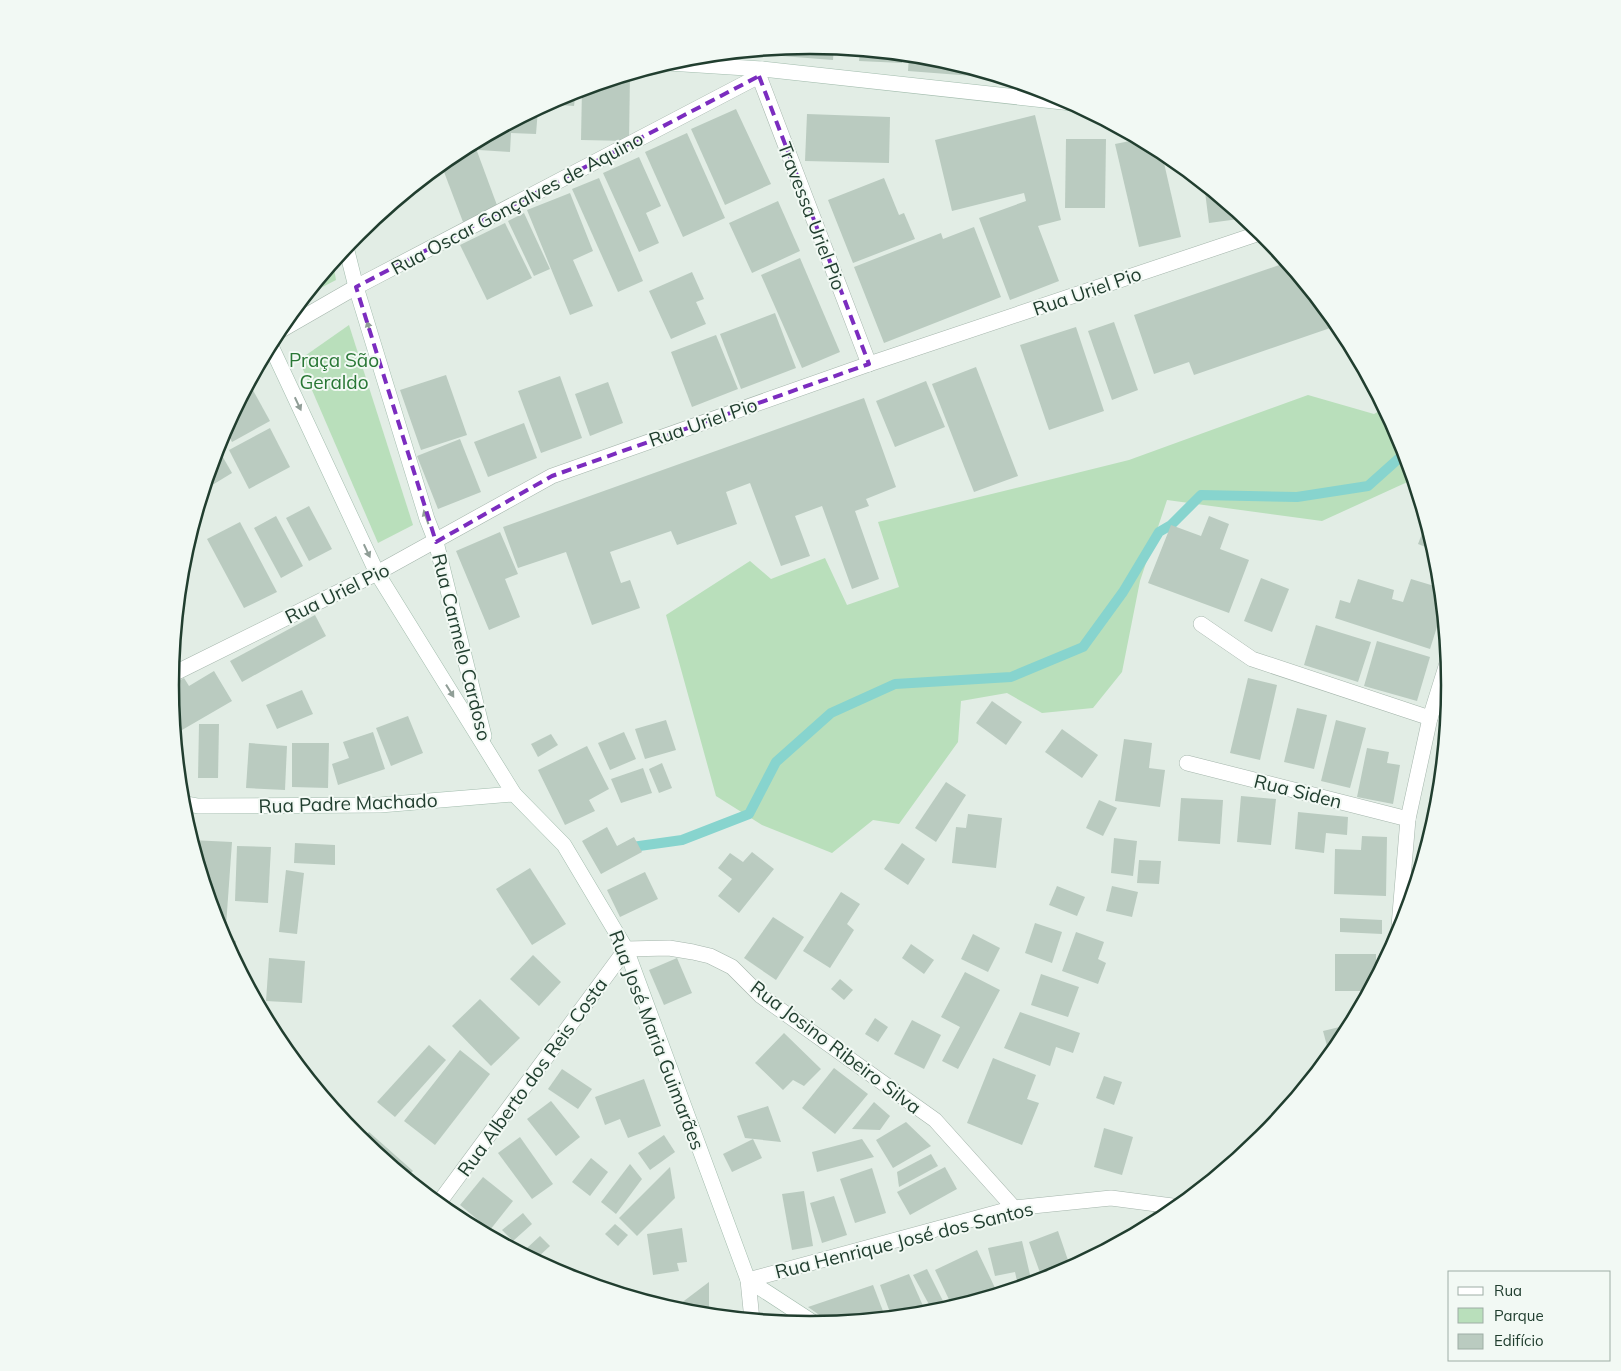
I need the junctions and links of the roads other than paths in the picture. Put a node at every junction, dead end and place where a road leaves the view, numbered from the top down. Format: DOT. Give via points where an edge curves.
graph roads {
  1 [pos="693,65"];
  2 [pos="760,73"];
  3 [pos="1049,101"];
  4 [pos="1253,235"];
  5 [pos="348,256"];
  6 [pos="356,287"];
  7 [pos="294,323"];
  8 [pos="274,353"];
  9 [pos="869,364"];
  10 [pos="436,542"];
  11 [pos="377,573"];
  12 [pos="1201,624"];
  13 [pos="179,671"];
  14 [pos="1442,680"];
  15 [pos="1430,718"];
  16 [pos="487,750"];
  17 [pos="1187,763"];
  18 [pos="514,794"];
  19 [pos="190,805"];
  20 [pos="1408,820"];
  21 [pos="1400,911"];
  22 [pos="626,949"];
  23 [pos="442,1198"];
  24 [pos="1169,1206"];
  25 [pos="1014,1208"];
  26 [pos="748,1280"];
  27 [pos="751,1314"];
  28 [pos="805,1317"];
  1 -- 2 [label="street"];
  2 -- 3 [label="street"];
  2 -- 6 [label="street, Rua Oscar Gonçalves de Aquino"];
  2 -- 9 [label="street, Travessa Uriel Pio"];
  4 -- 9 [label="street, Rua Uriel Pio"];
  5 -- 6 [label="street, Rua Carmelo Cardoso"];
  6 -- 7 [label="street, Rua Oscar Gonçalves de Aquino"];
  10 -- 6 [label="street, Rua Carmelo Cardoso, one-way"];
  8 -- 11 [label="street, Rua Carmelo Cardoso, one-way"];
  9 -- 10 [label="street, Rua Uriel Pio" via="552,476"];
  10 -- 11 [label="street, Rua Uriel Pio"];
  10 -- 16 [label="street, Rua Carmelo Cardoso"];
  11 -- 13 [label="street, Rua Uriel Pio"];
  11 -- 16 [label="street, Rua Carmelo Cardoso, one-way"];
  12 -- 15 [label="street" via="1252,659"];
  14 -- 15 [label="street"];
  15 -- 20 [label="street"];
  16 -- 18 [label="street, Rua José Maria Guimarães"];
  17 -- 20 [label="street, Rua Siden"];
  18 -- 19 [label="street, Rua Padre Machado" via="380,805"];
  18 -- 22 [label="street, Rua José Maria Guimarães" via="564,845"];
  20 -- 21 [label="street"];
  22 -- 23 [label="street, Rua Alberto dos Reis Costa"];
  22 -- 25 [label="street, Rua Josino Ribeiro Silva" via="669,948 693,952 732,967 761,996 935,1120"];
  22 -- 26 [label="street, Rua José Maria Guimarães"];
  24 -- 25 [label="street, Rua Henrique José dos Santos" via="1111,1198"];
  25 -- 26 [label="street, Rua Henrique José dos Santos"];
  26 -- 27 [label="street, Rua José Maria Guimarães"];
  26 -- 28 [label="street"];
}
